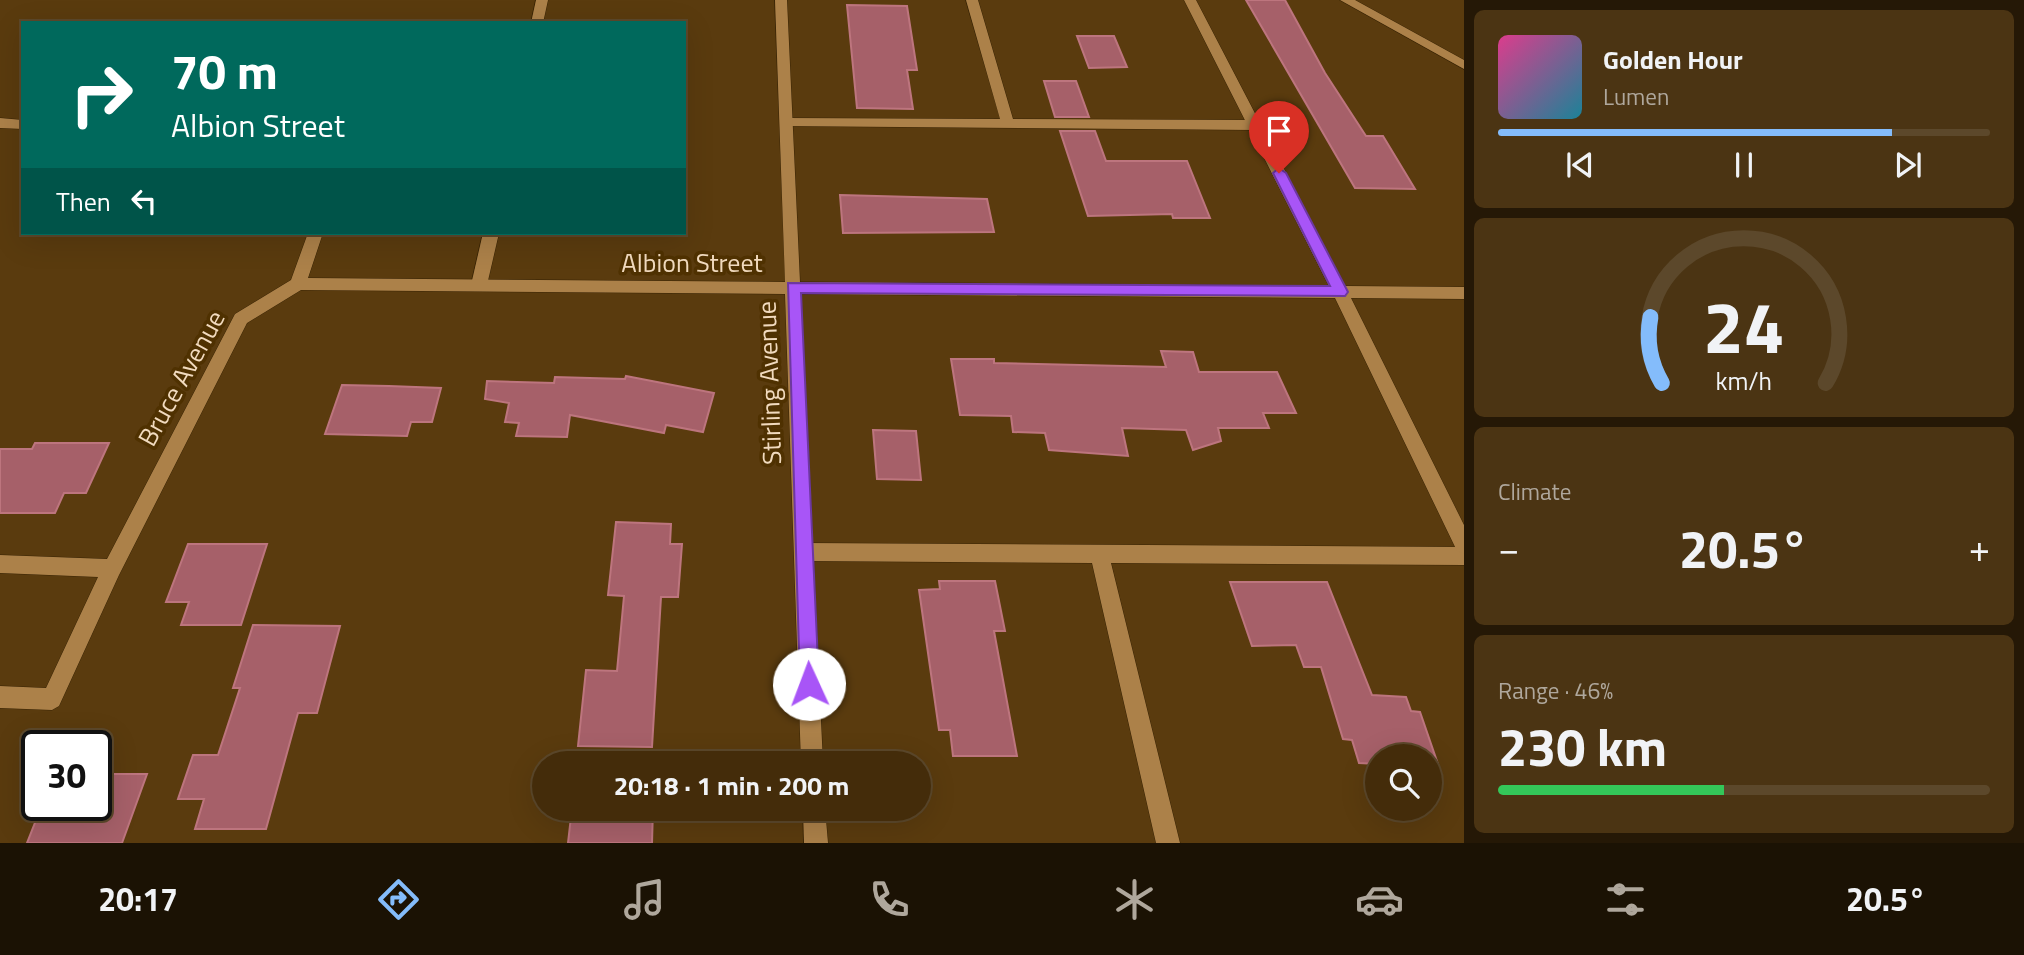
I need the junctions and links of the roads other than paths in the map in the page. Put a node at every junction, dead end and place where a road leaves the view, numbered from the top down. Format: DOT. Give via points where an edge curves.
graph roads {
  1 [pos="542,0"];
  2 [pos="781,0"];
  3 [pos="972,0"];
  4 [pos="1190,0"];
  5 [pos="1346,0"];
  6 [pos="537,21"];
  7 [pos="1464,65"];
  8 [pos="0,123"];
  9 [pos="786,123"];
  10 [pos="1008,124"];
  11 [pos="21,125"];
  12 [pos="1255,125"];
  13 [pos="314,235"];
  14 [pos="491,235"];
  15 [pos="298,284"];
  16 [pos="479,285"];
  17 [pos="793,287"];
  18 [pos="1340,292"];
  19 [pos="1464,293"];
  20 [pos="1464,545"];
  21 [pos="804,552"];
  22 [pos="1100,553"];
  23 [pos="1464,556"];
  24 [pos="0,564"];
  25 [pos="113,568"];
  26 [pos="0,697"];
  27 [pos="812,751"];
  28 [pos="815,821"];
  29 [pos="816,843"];
  30 [pos="1168,843"];
  1 -- 6 [label="street"];
  2 -- 9 [label="street, Stirling Avenue"];
  3 -- 10 [label="street"];
  4 -- 12 [label="street"];
  5 -- 7 [label="street"];
  8 -- 11 [label="street"];
  9 -- 10 [label="street"];
  9 -- 17 [label="street, Stirling Avenue"];
  10 -- 12 [label="street"];
  12 -- 18 [label="street"];
  13 -- 15 [label="street"];
  14 -- 16 [label="street"];
  15 -- 16 [label="street, Albion Street"];
  15 -- 25 [label="street, Bruce Avenue" via="241,318"];
  16 -- 17 [label="street, Albion Street"];
  17 -- 18 [label="street, Albion Street"];
  17 -- 21 [label="street, Stirling Avenue"];
  18 -- 19 [label="street, Albion Street"];
  18 -- 20 [label="street"];
  21 -- 22 [label="street"];
  21 -- 27 [label="street, Stirling Avenue"];
  22 -- 23 [label="street"];
  22 -- 30 [label="street"];
  24 -- 25 [label="street"];
  25 -- 26 [label="street, Bruce Avenue" via="52,699"];
  28 -- 29 [label="street"];
}
